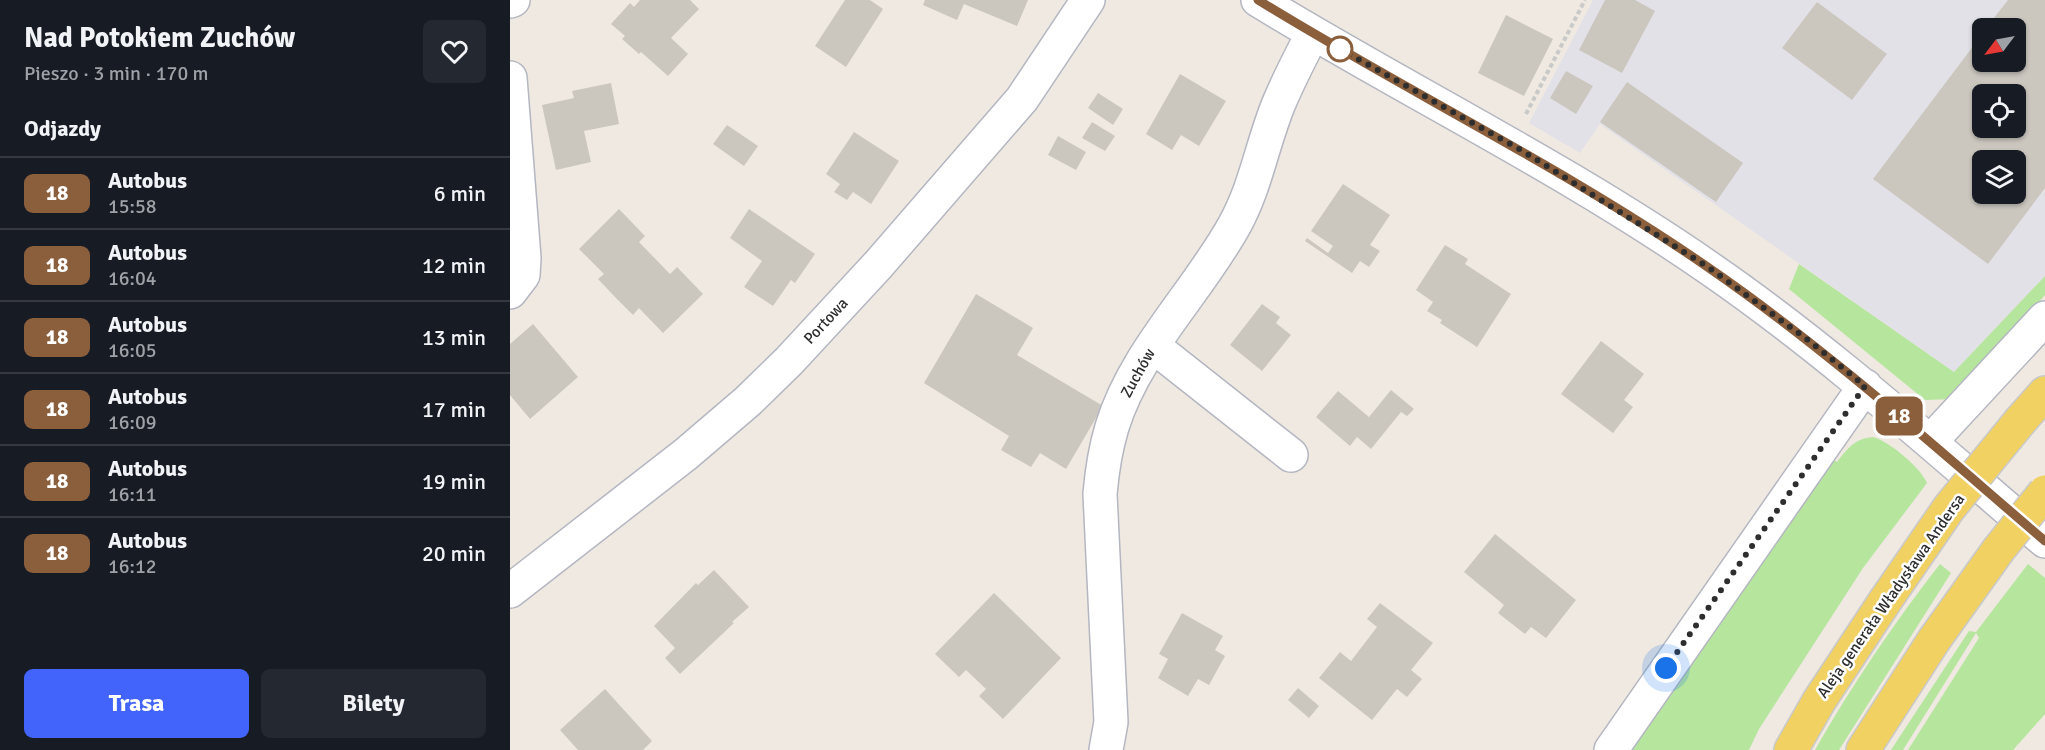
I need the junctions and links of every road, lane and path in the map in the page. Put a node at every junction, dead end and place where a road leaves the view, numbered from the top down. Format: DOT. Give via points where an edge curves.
graph roads {
  1 [pos="1088,0"];
  2 [pos="1258,0"];
  3 [pos="1585,0"];
  4 [pos="1313,33"];
  5 [pos="510,78"];
  6 [pos="1521,123"];
  7 [pos="510,292"];
  8 [pos="2045,318"];
  9 [pos="1153,346"];
  10 [pos="1865,386"];
  11 [pos="2045,393"];
  12 [pos="1930,442"];
  13 [pos="1291,455"];
  14 [pos="2045,492"];
  15 [pos="2045,541"];
  16 [pos="510,591"];
  17 [pos="1106,750"];
  18 [pos="1611,750"];
  19 [pos="1791,750"];
  20 [pos="1863,750"];
  1 -- 16 [label="street, Portowa" via="1016,107 789,361 686,454"];
  2 -- 4 [label="street"];
  3 -- 6 [label="path"];
  4 -- 9 [label="street, Zuchów" via="1278,104 1253,188 1234,226"];
  4 -- 10 [label="street" via="1521,150 1708,267"];
  5 -- 7 [label="street" via="524,258 523,275"];
  8 -- 12 [label="street"];
  9 -- 13 [label="street"];
  9 -- 17 [label="street, Zuchów" via="1124,398 1103,462 1100,532 1111,722"];
  10 -- 12 [label="street"];
  10 -- 18 [label="street"];
  11 -- 19 [label="main road, Aleja generała Władysława Andersa, bridge" via="1949,508 1819,700"];
  12 -- 15 [label="street"];
  14 -- 20 [label="main road, bridge" via="1934,640"];
}
